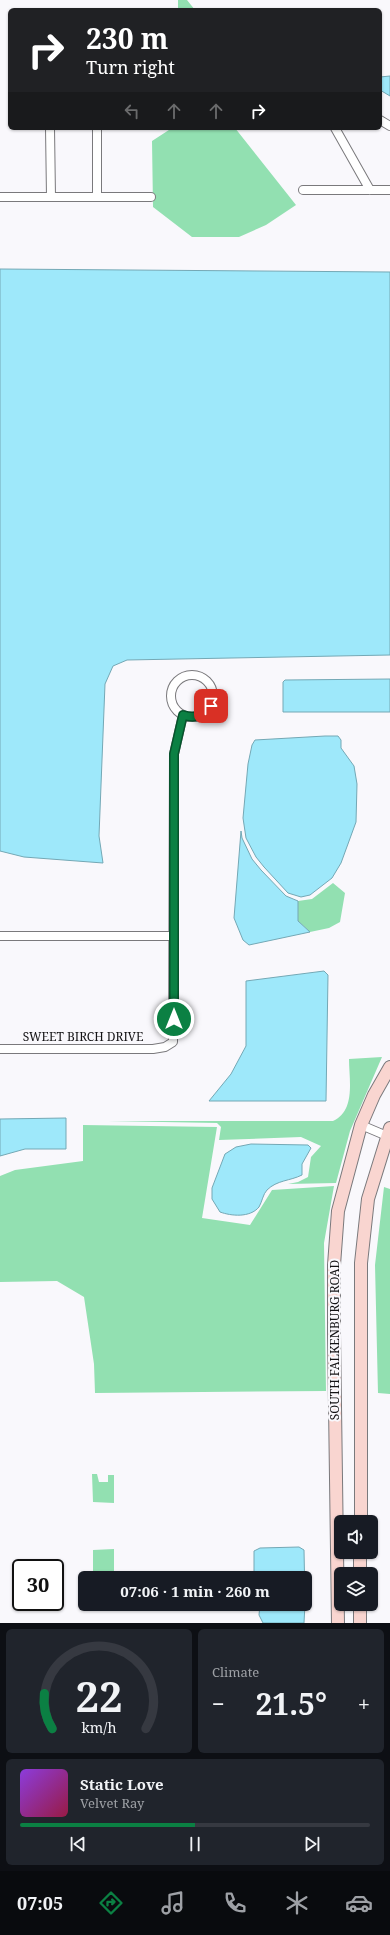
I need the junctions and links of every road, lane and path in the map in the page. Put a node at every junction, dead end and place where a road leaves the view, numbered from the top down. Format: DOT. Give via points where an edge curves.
graph roads {
  1 [pos="50,130"];
  2 [pos="97,130"];
  3 [pos="336,130"];
  4 [pos="303,190"];
  5 [pos="370,190"];
  6 [pos="390,190"];
  7 [pos="0,197"];
  8 [pos="51,197"];
  9 [pos="97,197"];
  10 [pos="151,197"];
  11 [pos="183,715"];
  12 [pos="0,936"];
  13 [pos="174,936"];
  14 [pos="0,1049"];
  15 [pos="390,1067"];
  16 [pos="361,1125"];
  17 [pos="388,1132"];
  18 [pos="361,1515"];
  19 [pos="360,1611"];
  20 [pos="338,1623"];
  21 [pos="360,1623"];
  1 -- 8 [label="street"];
  2 -- 9 [label="street"];
  3 -- 5 [label="street"];
  4 -- 5 [label="street"];
  5 -- 6 [label="street"];
  7 -- 8 [label="street"];
  8 -- 9 [label="street"];
  9 -- 10 [label="street"];
  11 -- 11 [label="street" via="177,711 171,698 175,684 187,676 202,678 211,687 211,706 196,717"];
  11 -- 13 [label="street, SWEET BIRCH DRIVE" via="174,754"];
  12 -- 13 [label="street"];
  13 -- 14 [label="street, SWEET BIRCH DRIVE" via="173,1042 165,1047 153,1049"];
  15 -- 16 [label="street, SOUTH FALKENBURG ROAD"];
  16 -- 17 [label="street"];
  16 -- 20 [label="street, SOUTH FALKENBURG ROAD" via="338,1211 334,1266"];
  17 -- 18 [label="street" via="368,1199 361,1263"];
  19 -- 21 [label="street"];
}
